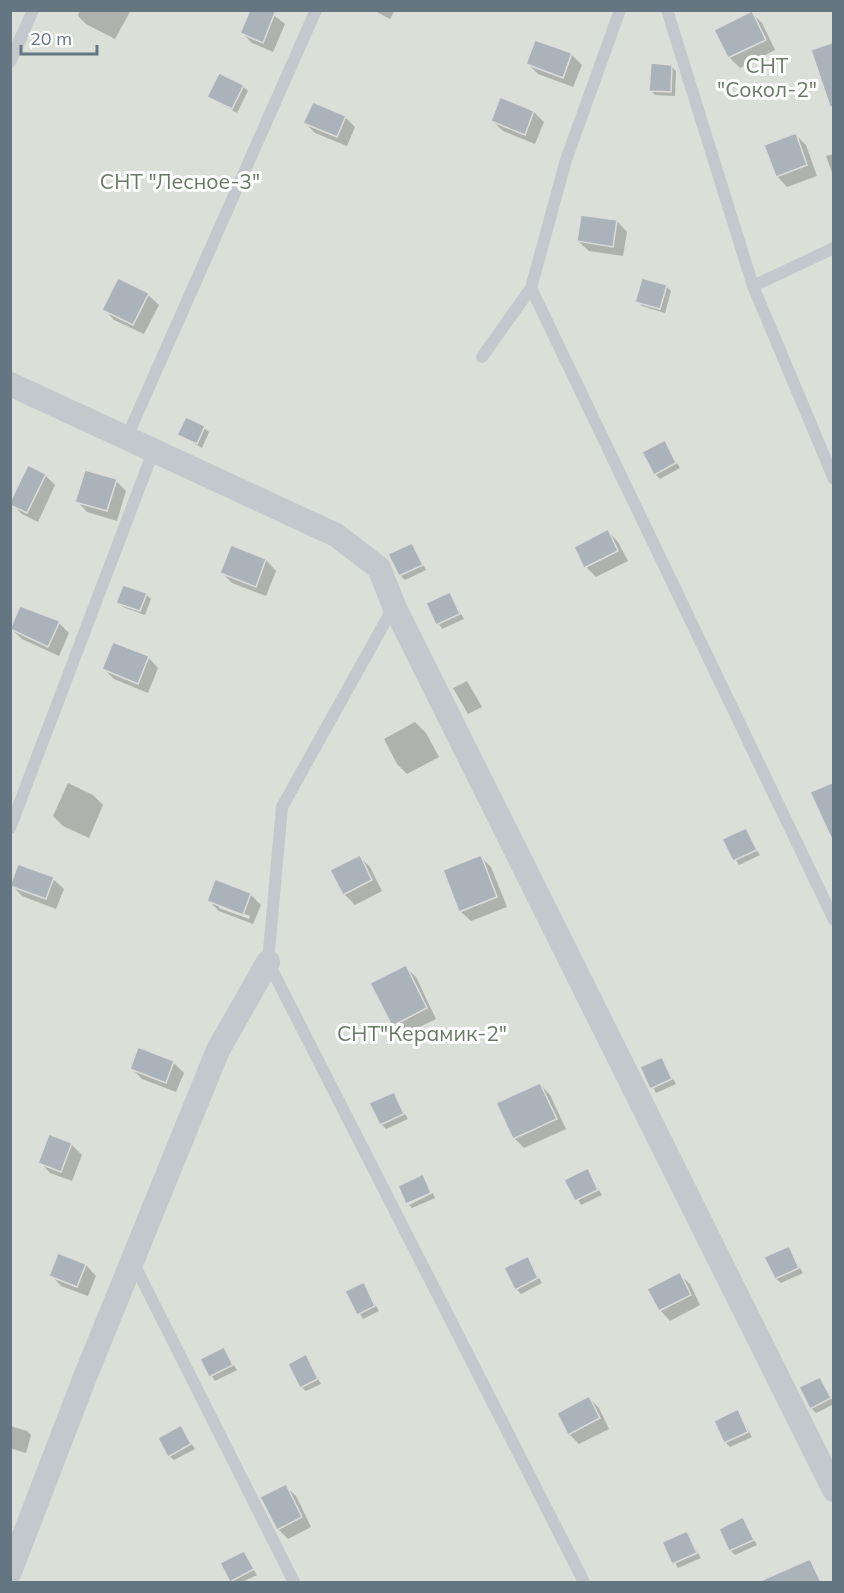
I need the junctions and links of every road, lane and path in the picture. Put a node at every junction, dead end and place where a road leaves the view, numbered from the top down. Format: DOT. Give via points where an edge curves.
graph roads {
  1 [pos="33,10"];
  2 [pos="316,10"];
  3 [pos="620,10"];
  4 [pos="667,10"];
  5 [pos="10,62"];
  6 [pos="834,248"];
  7 [pos="753,286"];
  8 [pos="531,288"];
  9 [pos="482,357"];
  10 [pos="10,384"];
  11 [pos="126,439"];
  12 [pos="153,452"];
  13 [pos="834,479"];
  14 [pos="394,606"];
  15 [pos="10,828"];
  16 [pos="834,920"];
  17 [pos="268,962"];
  18 [pos="132,1261"];
  19 [pos="834,1490"];
  20 [pos="10,1572"];
  21 [pos="294,1582"];
  22 [pos="584,1582"];
  1 -- 5 [label="lane"];
  2 -- 11 [label="lane"];
  3 -- 8 [label="lane" via="566,160"];
  4 -- 7 [label="lane"];
  6 -- 7 [label="lane"];
  7 -- 13 [label="lane"];
  8 -- 9 [label="lane"];
  8 -- 16 [label="lane"];
  10 -- 11 [label="street"];
  11 -- 12 [label="street"];
  12 -- 14 [label="street" via="336,535 379,568"];
  12 -- 15 [label="lane"];
  14 -- 17 [label="lane" via="282,807"];
  14 -- 19 [label="street"];
  17 -- 18 [label="street" via="218,1050"];
  17 -- 22 [label="lane"];
  18 -- 20 [label="street"];
  18 -- 21 [label="lane"];
}
